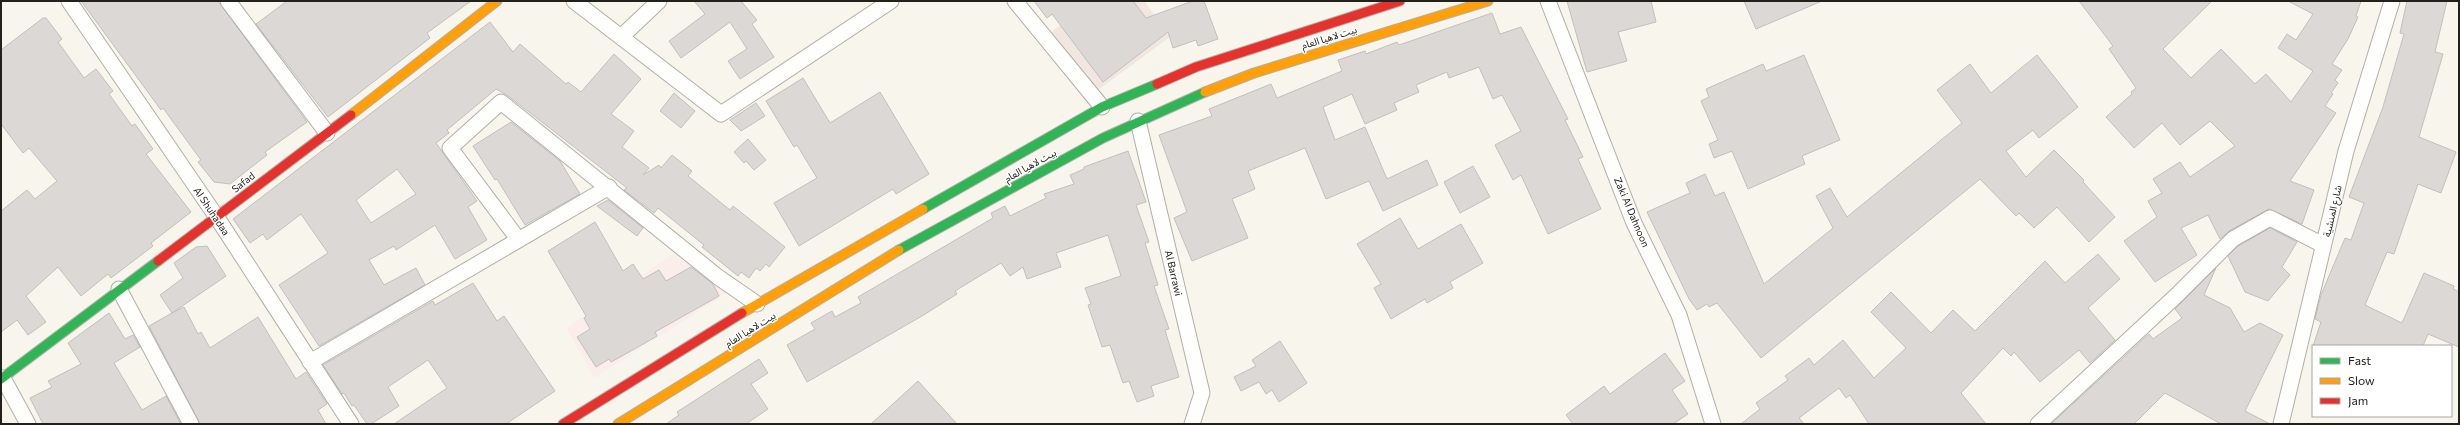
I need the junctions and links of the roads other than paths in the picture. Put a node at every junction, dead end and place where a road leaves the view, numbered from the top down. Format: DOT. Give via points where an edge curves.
graph roads {
  1 [pos="69,1"];
  2 [pos="496,1"];
  3 [pos="574,1"];
  4 [pos="659,1"];
  5 [pos="891,1"];
  6 [pos="1015,1"];
  7 [pos="1400,1"];
  8 [pos="1488,1"];
  9 [pos="1548,1"];
  10 [pos="2392,1"];
  11 [pos="235,3"];
  12 [pos="621,37"];
  13 [pos="1102,107"];
  14 [pos="1138,121"];
  15 [pos="326,133"];
  16 [pos="609,187"];
  17 [pos="216,216"];
  18 [pos="518,239"];
  19 [pos="2323,245"];
  20 [pos="119,290"];
  21 [pos="756,304"];
  22 [pos="310,362"];
  23 [pos="2,378"];
  24 [pos="28,424"];
  25 [pos="191,424"];
  26 [pos="351,424"];
  27 [pos="563,424"];
  28 [pos="618,424"];
  29 [pos="1192,424"];
  30 [pos="1714,424"];
  31 [pos="2038,424"];
  32 [pos="2281,424"];
  1 -- 17 [label="street, Al Shuhadaa"];
  2 -- 15 [label="main road, Safad"];
  3 -- 12 [label="street"];
  4 -- 12 [label="street"];
  5 -- 12 [label="street" via="722,114"];
  6 -- 13 [label="street"];
  7 -- 13 [label="main road, بيت لاهيا العام" via="1196,67"];
  8 -- 14 [label="main road, بيت لاهيا العام" via="1254,73"];
  9 -- 30 [label="street, Zaki Al Dahnoon" via="1634,223 1679,315"];
  10 -- 19 [label="street, شارع المنشية" via="2346,151"];
  11 -- 15 [label="street"];
  13 -- 21 [label="main road, بيت لاهيا العام"];
  14 -- 28 [label="main road, بيت لاهيا العام" via="914,241"];
  14 -- 29 [label="street, Al Barrawi" via="1202,393"];
  15 -- 17 [label="main road, Safad"];
  16 -- 18 [label="street"];
  16 -- 18 [label="street" via="502,102 450,148"];
  16 -- 21 [label="street" via="718,277"];
  17 -- 20 [label="main road, Safad"];
  17 -- 22 [label="street, Al Shuhadaa"];
  18 -- 22 [label="street"];
  19 -- 31 [label="street" via="2270,218 2234,239"];
  19 -- 32 [label="street, شارع المنشية"];
  20 -- 23 [label="main road, Safad"];
  20 -- 25 [label="street"];
  21 -- 27 [label="main road, بيت لاهيا العام"];
  22 -- 26 [label="street, Al Shuhadaa"];
  23 -- 24 [label="street"];
}
